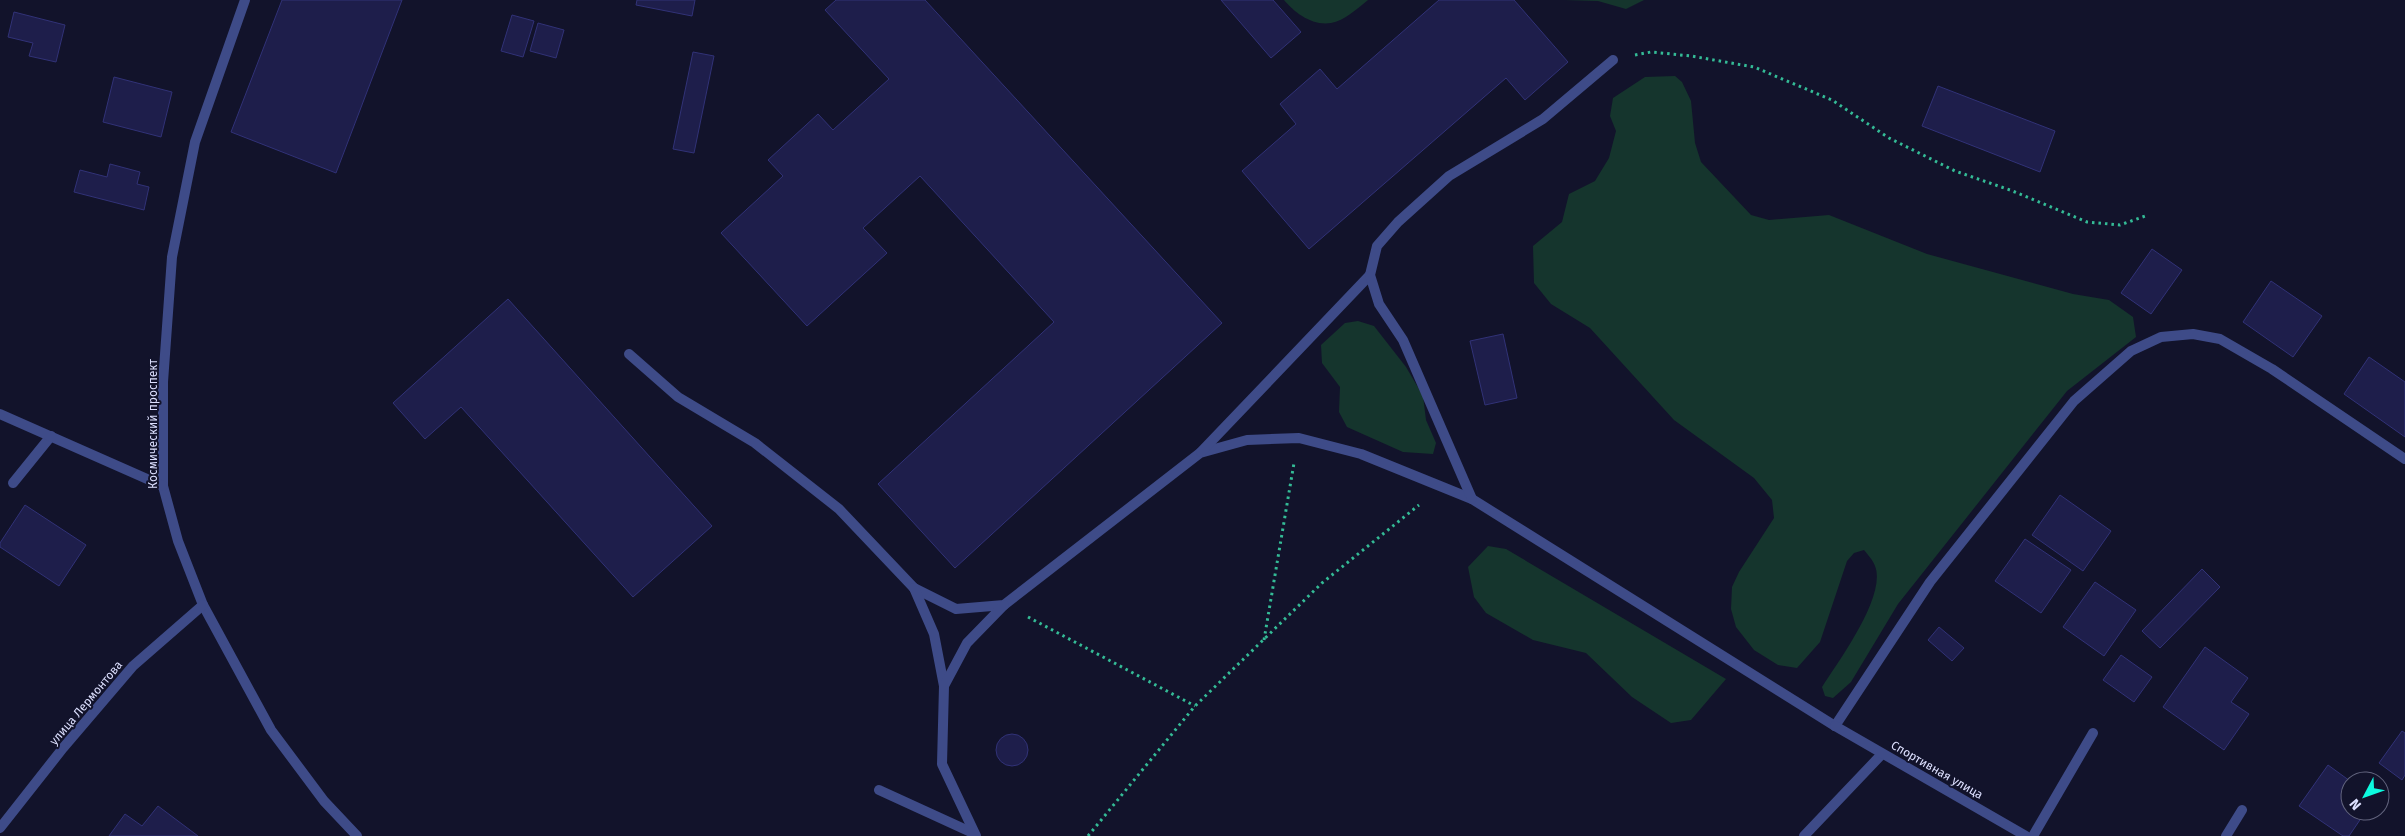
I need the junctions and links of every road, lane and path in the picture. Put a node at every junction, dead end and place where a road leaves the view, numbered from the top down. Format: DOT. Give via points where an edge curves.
graph roads {
  1 [pos="245,0"];
  2 [pos="1613,60"];
  3 [pos="2148,215"];
  4 [pos="1370,274"];
  5 [pos="629,354"];
  6 [pos="0,414"];
  7 [pos="51,436"];
  8 [pos="1299,438"];
  9 [pos="1200,453"];
  10 [pos="2405,459"];
  11 [pos="13,483"];
  12 [pos="164,486"];
  13 [pos="1442,486"];
  14 [pos="1472,499"];
  15 [pos="914,588"];
  16 [pos="203,605"];
  17 [pos="1004,605"];
  18 [pos="1264,640"];
  19 [pos="944,686"];
  20 [pos="1195,706"];
  21 [pos="1835,726"];
  22 [pos="2093,733"];
  23 [pos="1882,754"];
  24 [pos="879,790"];
  25 [pos="2242,810"];
  26 [pos="0,828"];
  27 [pos="975,834"];
  28 [pos="357,836"];
  29 [pos="1088,836"];
  30 [pos="1804,836"];
  31 [pos="2026,836"];
  32 [pos="2033,836"];
  33 [pos="2226,836"];
  1 -- 12 [label="street, Космический проспект" via="194,142 172,257 163,382"];
  2 -- 3 [label="path" via="1651,52 1754,67 1832,100 1889,138 1955,171 2087,222 2120,225"];
  2 -- 4 [label="street" via="1543,119 1449,176 1398,222 1377,246"];
  4 -- 9 [label="street"];
  4 -- 14 [label="street" via="1379,304 1403,340"];
  5 -- 15 [label="street" via="678,397 755,443 839,509"];
  6 -- 7 [label="street"];
  7 -- 11 [label="street"];
  7 -- 12 [label="street"];
  8 -- 9 [label="street, Спортивная улица" via="1247,440"];
  8 -- 13 [label="street, Спортивная улица" via="1361,454"];
  8 -- 18 [label="path"];
  9 -- 17 [label="street"];
  10 -- 21 [label="street" via="2272,369 2220,339 2193,334 2161,337 2131,351 2074,401 1930,582"];
  12 -- 16 [label="street, Космический проспект" via="178,541"];
  13 -- 14 [label="street, Спортивная улица"];
  13 -- 18 [label="path" via="1322,583"];
  14 -- 21 [label="street, Спортивная улица"];
  15 -- 17 [label="street" via="956,609"];
  15 -- 19 [label="street" via="934,634"];
  16 -- 26 [label="street, улица Лермонтова" via="133,666"];
  16 -- 28 [label="street, Космический проспект" via="271,730 324,801"];
  17 -- 19 [label="street" via="967,643"];
  17 -- 20 [label="path"];
  18 -- 20 [label="path"];
  19 -- 27 [label="street" via="942,764"];
  20 -- 29 [label="path"];
  21 -- 23 [label="street, Спортивная улица"];
  22 -- 32 [label="street"];
  23 -- 30 [label="street"];
  23 -- 31 [label="street, Спортивная улица"];
  24 -- 27 [label="street"];
  25 -- 33 [label="street"];
}
